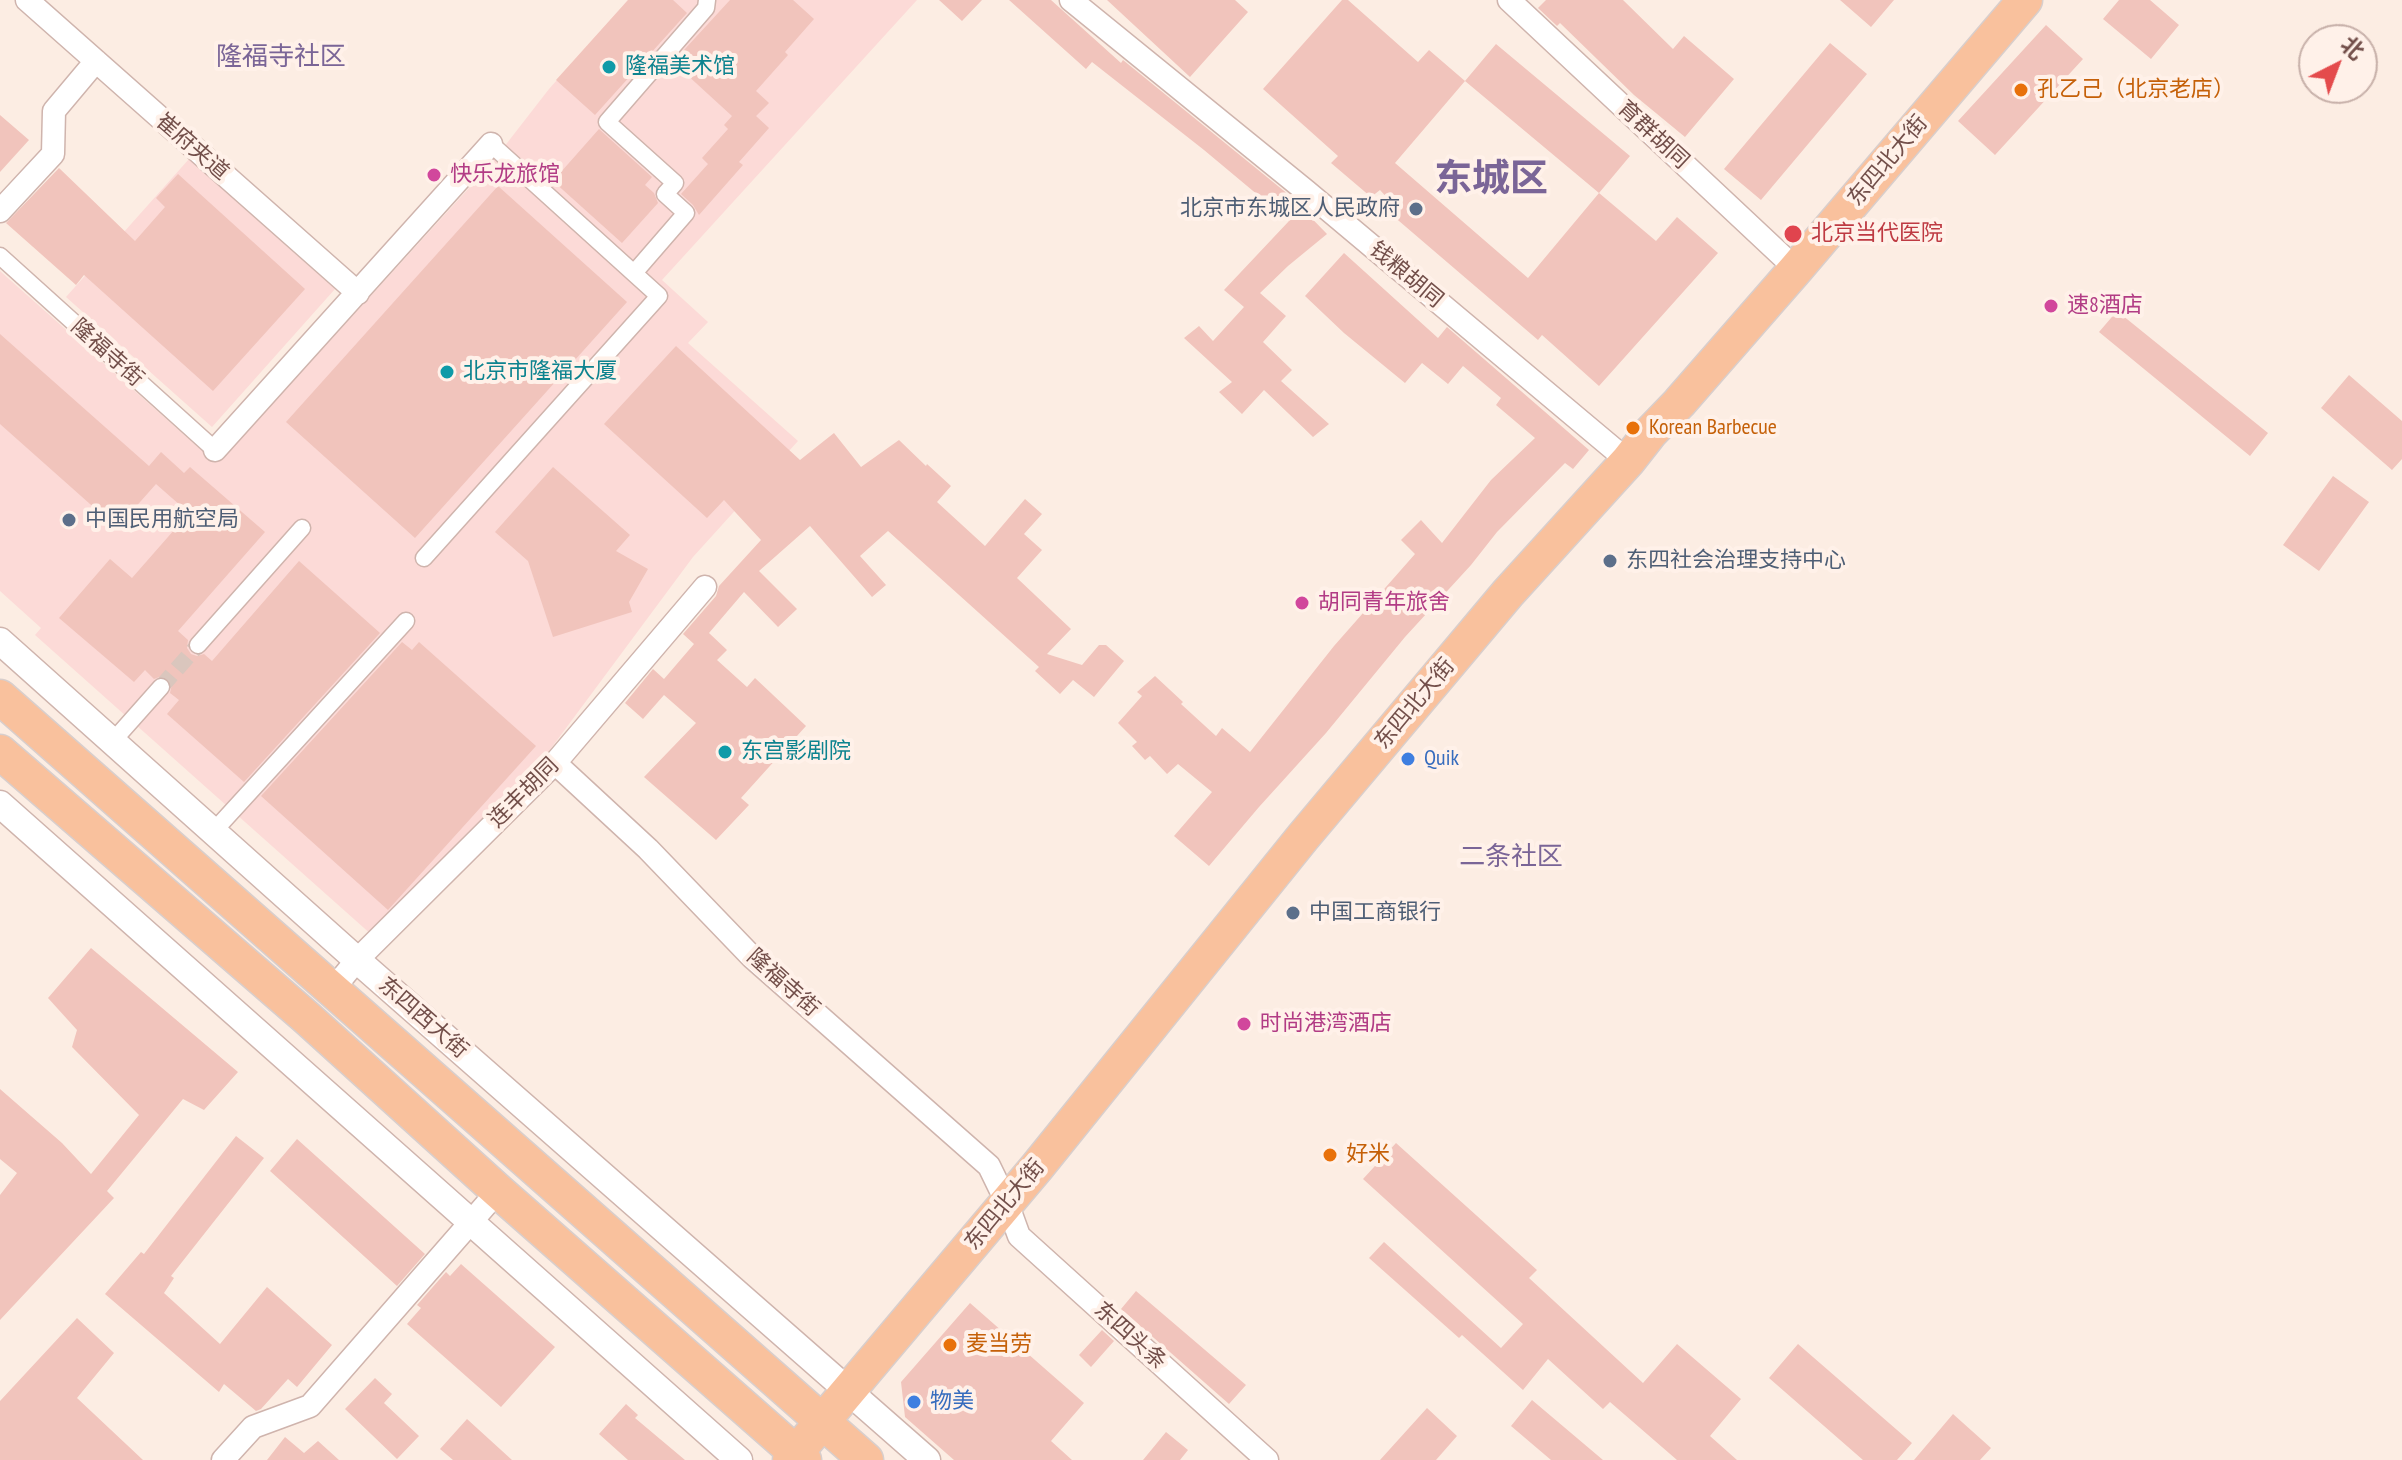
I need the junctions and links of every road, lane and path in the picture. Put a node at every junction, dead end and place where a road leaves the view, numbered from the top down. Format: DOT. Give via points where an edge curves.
graph roads {
  1 [pos="27,0"];
  2 [pos="707,0"];
  3 [pos="1071,0"];
  4 [pos="1509,0"];
  5 [pos="2025,0"];
  6 [pos="96,61"];
  7 [pos="491,144"];
  8 [pos="0,211"];
  9 [pos="0,256"];
  10 [pos="1796,269"];
  11 [pos="634,273"];
  12 [pos="358,293"];
  13 [pos="215,450"];
  14 [pos="1628,461"];
  15 [pos="302,528"];
  16 [pos="424,558"];
  17 [pos="705,587"];
  18 [pos="406,621"];
  19 [pos="0,641"];
  20 [pos="198,645"];
  21 [pos="161,687"];
  22 [pos="0,697"];
  23 [pos="113,741"];
  24 [pos="0,752"];
  25 [pos="555,763"];
  26 [pos="0,804"];
  27 [pos="213,832"];
  28 [pos="357,960"];
  29 [pos="333,989"];
  30 [pos="498,1191"];
  31 [pos="1007,1203"];
  32 [pos="471,1222"];
  33 [pos="849,1392"];
  34 [pos="823,1422"];
  35 [pos="797,1458"];
  36 [pos="223,1460"];
  37 [pos="739,1460"];
  38 [pos="866,1460"];
  39 [pos="927,1460"];
  40 [pos="1267,1460"];
  1 -- 6 [label="street, 崔府夹道"];
  2 -- 11 [label="street" via="706,8 607,122 675,183 665,194 686,213"];
  3 -- 14 [label="street, 钱粮胡同"];
  4 -- 10 [label="street, 育群胡同"];
  5 -- 10 [label="main road, 东四北大街"];
  6 -- 8 [label="street" via="54,111 53,154"];
  6 -- 12 [label="street, 崔府夹道"];
  7 -- 11 [label="street"];
  7 -- 12 [label="street"];
  9 -- 13 [label="street, 隆福寺街"];
  10 -- 14 [label="main road, 东四北大街"];
  11 -- 16 [label="street" via="659,296"];
  12 -- 13 [label="street"];
  14 -- 31 [label="main road, 东四北大街" via="1508,593 1303,837"];
  15 -- 20 [label="street"];
  17 -- 25 [label="street, 连丰胡同"];
  18 -- 27 [label="street"];
  19 -- 23 [label="street, 东四西大街"];
  21 -- 23 [label="street"];
  22 -- 29 [label="main road, 东四西大街"];
  23 -- 27 [label="street, 东四西大街"];
  24 -- 30 [label="main road"];
  25 -- 28 [label="street, 连丰胡同"];
  25 -- 31 [label="street, 隆福寺街" via="752,957 989,1166"];
  26 -- 32 [label="street"];
  27 -- 28 [label="street, 东四西大街"];
  28 -- 29 [label="street, 连丰胡同"];
  28 -- 33 [label="street, 东四西大街"];
  29 -- 34 [label="main road, 东四西大街"];
  30 -- 32 [label="street"];
  30 -- 35 [label="main road"];
  31 -- 33 [label="main road, 东四北大街"];
  31 -- 40 [label="street, 东四头条" via="1019,1236"];
  32 -- 36 [label="street" via="310,1406 253,1427"];
  32 -- 37 [label="street"];
  33 -- 34 [label="main road, 东四北大街"];
  33 -- 39 [label="street, 东四西大街"];
  34 -- 35 [label="main road, 东四北大街"];
  34 -- 38 [label="main road, 东四西大街"];
}
